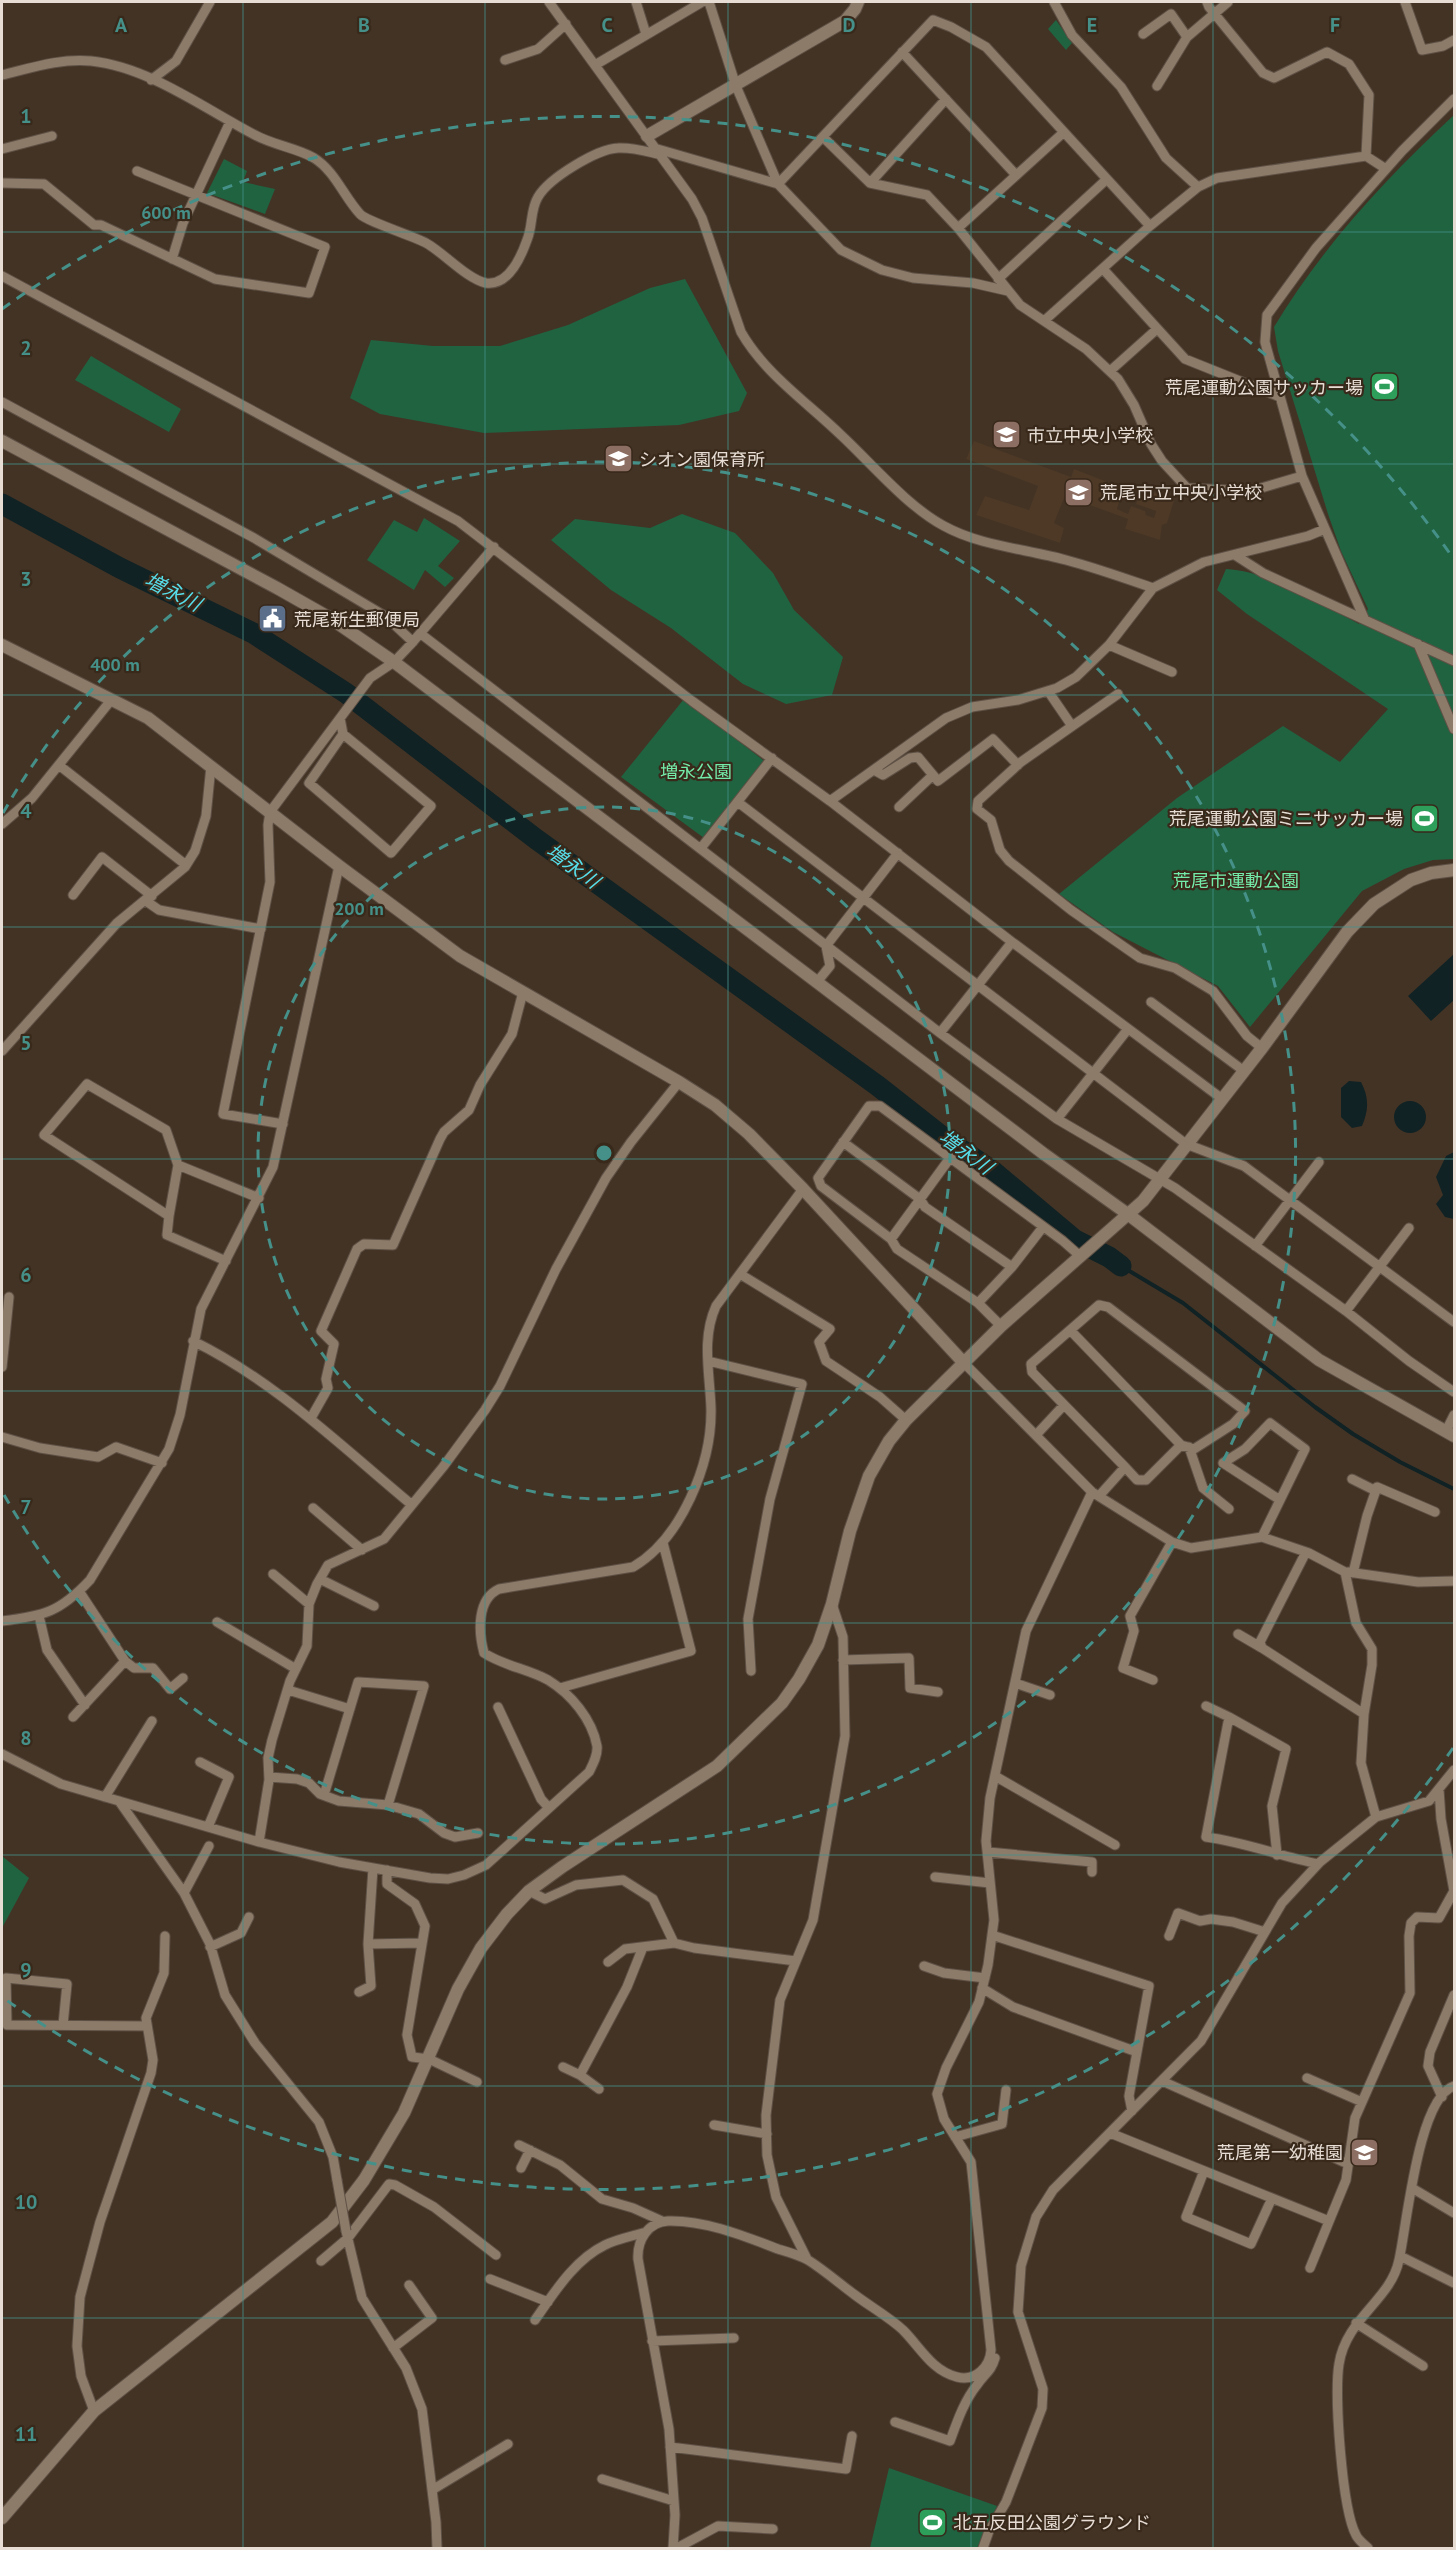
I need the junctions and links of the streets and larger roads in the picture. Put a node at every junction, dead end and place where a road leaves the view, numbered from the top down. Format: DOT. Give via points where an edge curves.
graph roads {
  1 [pos="210,2"];
  2 [pos="549,2"];
  3 [pos="636,2"];
  4 [pos="702,2"];
  5 [pos="709,2"];
  6 [pos="858,2"];
  7 [pos="1054,2"];
  8 [pos="1207,2"];
  9 [pos="1228,2"];
  10 [pos="1405,2"];
  11 [pos="1215,14"];
  12 [pos="566,24"];
  13 [pos="646,34"];
  14 [pos="1143,34"];
  15 [pos="1187,37"];
  16 [pos="1455,40"];
  17 [pos="902,52"];
  18 [pos="505,60"];
  19 [pos="595,65"];
  20 [pos="2,75"];
  21 [pos="151,80"];
  22 [pos="736,86"];
  23 [pos="1157,86"];
  24 [pos="946,99"];
  25 [pos="1455,99"];
  26 [pos="230,122"];
  27 [pos="1064,132"];
  28 [pos="52,136"];
  29 [pos="646,136"];
  30 [pos="823,137"];
  31 [pos="2,149"];
  32 [pos="656,151"];
  33 [pos="1366,156"];
  34 [pos="1386,169"];
  35 [pos="137,171"];
  36 [pos="1016,175"];
  37 [pos="1107,179"];
  38 [pos="2,183"];
  39 [pos="870,183"];
  40 [pos="778,184"];
  41 [pos="1198,188"];
  42 [pos="196,196"];
  43 [pos="1150,226"];
  44 [pos="958,228"];
  45 [pos="172,259"];
  46 [pos="1103,269"];
  47 [pos="2,276"];
  48 [pos="998,279"];
  49 [pos="1008,291"];
  50 [pos="1045,320"];
  51 [pos="1157,329"];
  52 [pos="1110,371"];
  53 [pos="1280,397"];
  54 [pos="2,402"];
  55 [pos="2,441"];
  56 [pos="1302,476"];
  57 [pos="1325,529"];
  58 [pos="495,547"];
  59 [pos="1235,555"];
  60 [pos="1153,588"];
  61 [pos="1364,618"];
  62 [pos="421,634"];
  63 [pos="413,642"];
  64 [pos="1418,644"];
  65 [pos="1109,645"];
  66 [pos="2,646"];
  67 [pos="1455,661"];
  68 [pos="394,662"];
  69 [pos="1172,672"];
  70 [pos="1048,691"];
  71 [pos="1118,694"];
  72 [pos="112,699"];
  73 [pos="343,715"];
  74 [pos="1072,726"];
  75 [pos="1455,729"];
  76 [pos="343,734"];
  77 [pos="772,758"];
  78 [pos="1018,765"];
  79 [pos="60,766"];
  80 [pos="212,766"];
  81 [pos="874,770"];
  82 [pos="933,775"];
  83 [pos="830,801"];
  84 [pos="739,803"];
  85 [pos="899,807"];
  86 [pos="270,812"];
  87 [pos="2,824"];
  88 [pos="701,849"];
  89 [pos="898,854"];
  90 [pos="186,865"];
  91 [pos="339,866"];
  92 [pos="1455,870"];
  93 [pos="73,895"];
  94 [pos="149,898"];
  95 [pos="865,899"];
  96 [pos="261,929"];
  97 [pos="1012,942"];
  98 [pos="826,946"];
  99 [pos="817,982"];
  100 [pos="977,985"];
  101 [pos="523,992"];
  102 [pos="1151,1002"];
  103 [pos="1128,1029"];
  104 [pos="940,1033"];
  105 [pos="1262,1048"];
  106 [pos="2,1051"];
  107 [pos="1244,1071"];
  108 [pos="1092,1073"];
  109 [pos="679,1082"];
  110 [pos="1221,1098"];
  111 [pos="1058,1119"];
  112 [pos="283,1124"];
  113 [pos="843,1142"];
  114 [pos="1186,1144"];
  115 [pos="950,1158"];
  116 [pos="1318,1162"];
  117 [pos="178,1165"];
  118 [pos="1159,1179"];
  119 [pos="803,1189"];
  120 [pos="259,1198"];
  121 [pos="920,1199"];
  122 [pos="1289,1201"];
  123 [pos="1129,1215"];
  124 [pos="169,1216"];
  125 [pos="1043,1227"];
  126 [pos="1409,1228"];
  127 [pos="891,1239"];
  128 [pos="1255,1246"];
  129 [pos="1080,1256"];
  130 [pos="226,1261"];
  131 [pos="1012,1267"];
  132 [pos="1379,1268"];
  133 [pos="740,1274"];
  134 [pos="9,1297"];
  135 [pos="978,1303"];
  136 [pos="1346,1311"];
  137 [pos="1455,1322"];
  138 [pos="1001,1326"];
  139 [pos="1070,1330"];
  140 [pos="193,1341"];
  141 [pos="708,1361"];
  142 [pos="963,1362"];
  143 [pos="2,1367"];
  144 [pos="1455,1392"];
  145 [pos="1064,1405"];
  146 [pos="1455,1415"];
  147 [pos="311,1418"];
  148 [pos="906,1420"];
  149 [pos="1450,1434"];
  150 [pos="1036,1435"];
  151 [pos="2,1437"];
  152 [pos="1185,1446"];
  153 [pos="162,1463"];
  154 [pos="1125,1467"];
  155 [pos="1352,1479"];
  156 [pos="1376,1491"];
  157 [pos="1095,1494"];
  158 [pos="1280,1500"];
  159 [pos="412,1505"];
  160 [pos="313,1508"];
  161 [pos="1230,1509"];
  162 [pos="1435,1512"];
  163 [pos="1262,1537"];
  164 [pos="1172,1542"];
  165 [pos="663,1543"];
  166 [pos="362,1550"];
  167 [pos="1306,1552"];
  168 [pos="1349,1573"];
  169 [pos="273,1574"];
  170 [pos="320,1579"];
  171 [pos="1455,1581"];
  172 [pos="79,1591"];
  173 [pos="309,1604"];
  174 [pos="832,1604"];
  175 [pos="374,1606"];
  176 [pos="39,1616"];
  177 [pos="2,1621"];
  178 [pos="217,1622"];
  179 [pos="1238,1634"];
  180 [pos="1262,1648"];
  181 [pos="843,1660"];
  182 [pos="125,1661"];
  183 [pos="296,1669"];
  184 [pos="751,1671"];
  185 [pos="183,1678"];
  186 [pos="1153,1680"];
  187 [pos="1015,1683"];
  188 [pos="560,1688"];
  189 [pos="288,1690"];
  190 [pos="938,1692"];
  191 [pos="1050,1695"];
  192 [pos="85,1705"];
  193 [pos="1206,1706"];
  194 [pos="498,1707"];
  195 [pos="350,1709"];
  196 [pos="1364,1714"];
  197 [pos="73,1717"];
  198 [pos="1229,1717"];
  199 [pos="152,1721"];
  200 [pos="2,1754"];
  201 [pos="200,1762"];
  202 [pos="1455,1770"];
  203 [pos="994,1776"];
  204 [pos="269,1777"];
  205 [pos="1438,1789"];
  206 [pos="324,1795"];
  207 [pos="105,1797"];
  208 [pos="119,1801"];
  209 [pos="388,1805"];
  210 [pos="549,1808"];
  211 [pos="1376,1817"];
  212 [pos="208,1827"];
  213 [pos="478,1833"];
  214 [pos="259,1842"];
  215 [pos="1115,1845"];
  216 [pos="209,1846"];
  217 [pos="1092,1851"];
  218 [pos="988,1852"];
  219 [pos="1277,1855"];
  220 [pos="1318,1864"];
  221 [pos="373,1868"];
  222 [pos="387,1870"];
  223 [pos="935,1877"];
  224 [pos="990,1883"];
  225 [pos="530,1891"];
  226 [pos="1454,1891"];
  227 [pos="184,1893"];
  228 [pos="249,1917"];
  229 [pos="1265,1932"];
  230 [pos="992,1935"];
  231 [pos="165,1936"];
  232 [pos="1169,1936"];
  233 [pos="422,1943"];
  234 [pos="674,1943"];
  235 [pos="368,1944"];
  236 [pos="210,1947"];
  237 [pos="643,1947"];
  238 [pos="796,1961"];
  239 [pos="608,1962"];
  240 [pos="924,1966"];
  241 [pos="985,1978"];
  242 [pos="982,1988"];
  243 [pos="359,1992"];
  244 [pos="1455,1995"];
  245 [pos="63,2025"];
  246 [pos="147,2026"];
  247 [pos="1137,2052"];
  248 [pos="429,2059"];
  249 [pos="563,2067"];
  250 [pos="580,2075"];
  251 [pos="1307,2078"];
  252 [pos="1162,2081"];
  253 [pos="477,2082"];
  254 [pos="1455,2086"];
  255 [pos="599,2089"];
  256 [pos="1006,2090"];
  257 [pos="1442,2097"];
  258 [pos="1362,2102"];
  259 [pos="1132,2111"];
  260 [pos="714,2125"];
  261 [pos="1110,2133"];
  262 [pos="767,2134"];
  263 [pos="955,2137"];
  264 [pos="519,2145"];
  265 [pos="530,2150"];
  266 [pos="1348,2164"];
  267 [pos="521,2168"];
  268 [pos="1204,2171"];
  269 [pos="1412,2188"];
  270 [pos="1272,2198"];
  271 [pos="1455,2213"];
  272 [pos="662,2221"];
  273 [pos="1329,2221"];
  274 [pos="646,2232"];
  275 [pos="347,2235"];
  276 [pos="496,2255"];
  277 [pos="1400,2256"];
  278 [pos="807,2259"];
  279 [pos="321,2261"];
  280 [pos="1310,2268"];
  281 [pos="490,2279"];
  282 [pos="1455,2283"];
  283 [pos="408,2285"];
  284 [pos="548,2302"];
  285 [pos="535,2320"];
  286 [pos="1356,2323"];
  287 [pos="734,2338"];
  288 [pos="652,2341"];
  289 [pos="393,2348"];
  290 [pos="991,2354"];
  291 [pos="1423,2366"];
  292 [pos="94,2411"];
  293 [pos="895,2422"];
  294 [pos="852,2436"];
  295 [pos="508,2444"];
  296 [pos="670,2447"];
  297 [pos="602,2479"];
  298 [pos="432,2490"];
  299 [pos="674,2501"];
  300 [pos="2,2518"];
  301 [pos="773,2529"];
  302 [pos="437,2548"];
  303 [pos="675,2548"];
  304 [pos="983,2548"];
  305 [pos="1368,2548"];
  1 -- 21 [label="street" via="176,61"];
  2 -- 12 [label="street"];
  3 -- 13 [label="street"];
  4 -- 13 [label="street"];
  5 -- 22 [label="street"];
  6 -- 22 [label="street" via="845,21"];
  7 -- 41 [label="street" via="1072,35 1121,87 1166,158"];
  8 -- 11 [label="street"];
  9 -- 11 [label="street"];
  10 -- 16 [label="street" via="1422,50"];
  11 -- 15 [label="street"];
  11 -- 33 [label="street" via="1263,73 1274,78 1327,52 1349,64 1369,95"];
  12 -- 18 [label="street" via="538,49"];
  12 -- 19 [label="street"];
  13 -- 19 [label="street"];
  14 -- 15 [label="street" via="1171,14"];
  15 -- 23 [label="street"];
  17 -- 24 [label="street"];
  17 -- 27 [label="street" via="933,20 951,27 986,47"];
  17 -- 30 [label="street"];
  19 -- 29 [label="street"];
  20 -- 21 [label="street" via="61,62 90,61 124,68"];
  21 -- 26 [label="street"];
  22 -- 29 [label="street"];
  22 -- 40 [label="street"];
  24 -- 36 [label="street"];
  24 -- 39 [label="street"];
  25 -- 34 [label="street"];
  26 -- 32 [label="street" via="267,142 314,158 362,216 409,234 470,275 494,283 515,265 528,240 539,195 565,173 597,154 617,148"];
  26 -- 42 [label="street"];
  27 -- 36 [label="street"];
  27 -- 37 [label="street"];
  28 -- 31 [label="street"];
  29 -- 32 [label="street"];
  30 -- 39 [label="street"];
  30 -- 40 [label="street"];
  32 -- 40 [label="street"];
  32 -- 60 [label="street" via="702,218 731,308 750,348 769,371 923,513 945,527 981,540 1067,560"];
  33 -- 34 [label="street"];
  33 -- 41 [label="street" via="1216,178"];
  34 -- 53 [label="street" via="1316,248 1267,315 1265,342"];
  35 -- 42 [label="street"];
  36 -- 44 [label="street"];
  37 -- 43 [label="street"];
  37 -- 48 [label="street"];
  38 -- 45 [label="street" via="44,184 94,225"];
  39 -- 44 [label="street" via="927,195"];
  40 -- 49 [label="street" via="841,250 858,260 913,278"];
  41 -- 43 [label="street"];
  42 -- 45 [label="street"];
  42 -- 45 [label="street" via="325,247 309,293 215,279"];
  43 -- 46 [label="street"];
  44 -- 48 [label="street"];
  46 -- 50 [label="street"];
  46 -- 51 [label="street"];
  47 -- 58 [label="street" via="458,521"];
  48 -- 49 [label="street"];
  49 -- 50 [label="street" via="1020,305"];
  50 -- 52 [label="street"];
  51 -- 52 [label="street"];
  51 -- 53 [label="street" via="1185,359"];
  52 -- 56 [label="street" via="1134,405 1161,460 1187,488 1251,491"];
  53 -- 56 [label="street"];
  54 -- 63 [label="street" via="254,538 385,616"];
  55 -- 68 [label="street" via="278,588"];
  56 -- 57 [label="street"];
  57 -- 59 [label="street"];
  57 -- 61 [label="street"];
  58 -- 62 [label="street"];
  58 -- 77 [label="street" via="692,701"];
  59 -- 60 [label="street" via="1204,562"];
  59 -- 61 [label="street" via="1263,573"];
  60 -- 65 [label="street"];
  61 -- 64 [label="street"];
  62 -- 63 [label="street"];
  62 -- 88 [label="street"];
  63 -- 68 [label="street"];
  64 -- 67 [label="street"];
  64 -- 75 [label="street"];
  65 -- 69 [label="street"];
  65 -- 70 [label="street" via="1076,677"];
  66 -- 72 [label="street"];
  68 -- 73 [label="street" via="370,678"];
  68 -- 99 [label="street"];
  70 -- 74 [label="street"];
  70 -- 81 [label="street" via="972,707 946,718"];
  71 -- 74 [label="street"];
  72 -- 79 [label="street"];
  72 -- 80 [label="street" via="148,718"];
  73 -- 76 [label="street"];
  73 -- 86 [label="street"];
  74 -- 78 [label="street"];
  76 -- 76 [label="street" via="431,806 391,853 309,783"];
  77 -- 83 [label="street"];
  77 -- 84 [label="street"];
  78 -- 82 [label="street" via="993,739 938,781"];
  78 -- 105 [label="street" via="978,801 977,809 991,820 1000,850 1009,861 1140,958 1175,968 1213,991 1247,1036"];
  79 -- 87 [label="street"];
  79 -- 90 [label="street"];
  80 -- 86 [label="street"];
  80 -- 90 [label="street" via="206,816 195,851"];
  81 -- 82 [label="street" via="883,774 918,757"];
  81 -- 83 [label="street"];
  82 -- 85 [label="street"];
  83 -- 89 [label="street"];
  84 -- 88 [label="street"];
  84 -- 95 [label="street"];
  86 -- 91 [label="street"];
  86 -- 96 [label="street" via="270,882"];
  88 -- 98 [label="street"];
  89 -- 95 [label="street"];
  89 -- 97 [label="street"];
  90 -- 94 [label="street"];
  91 -- 101 [label="street" via="460,956"];
  91 -- 112 [label="street"];
  92 -- 105 [label="street" via="1411,880 1374,904 1347,932"];
  93 -- 94 [label="street" via="102,857"];
  94 -- 96 [label="street" via="159,910"];
  94 -- 106 [label="street" via="117,923"];
  95 -- 98 [label="street"];
  95 -- 100 [label="street"];
  96 -- 112 [label="street" via="223,1114"];
  97 -- 100 [label="street"];
  97 -- 103 [label="street"];
  98 -- 99 [label="street" via="830,966"];
  98 -- 104 [label="street"];
  99 -- 123 [label="street"];
  100 -- 104 [label="street"];
  100 -- 108 [label="street"];
  101 -- 109 [label="street"];
  101 -- 147 [label="street" via="512,1034 468,1110 440,1139 393,1245 363,1245 357,1249 321,1331 334,1344 326,1379 328,1388"];
  102 -- 107 [label="street"];
  103 -- 108 [label="street"];
  103 -- 110 [label="street"];
  104 -- 111 [label="street"];
  105 -- 107 [label="street"];
  107 -- 110 [label="street"];
  108 -- 111 [label="street"];
  108 -- 114 [label="street"];
  109 -- 119 [label="street" via="715,1105"];
  109 -- 159 [label="street" via="606,1178 485,1410"];
  110 -- 114 [label="street"];
  111 -- 118 [label="street"];
  112 -- 120 [label="street" via="273,1167"];
  113 -- 115 [label="street" via="869,1106 880,1106"];
  113 -- 121 [label="street"];
  113 -- 127 [label="street" via="818,1178 821,1186"];
  114 -- 118 [label="street"];
  114 -- 122 [label="street" via="1244,1166"];
  115 -- 121 [label="street"];
  115 -- 125 [label="street"];
  116 -- 122 [label="street"];
  117 -- 120 [label="street"];
  117 -- 124 [label="street"];
  117 -- 124 [label="street" via="166,1130 87,1084 44,1135"];
  118 -- 123 [label="street"];
  118 -- 128 [label="street"];
  119 -- 133 [label="street"];
  119 -- 142 [label="street"];
  120 -- 130 [label="street"];
  121 -- 127 [label="street"];
  121 -- 131 [label="street" via="925,1207"];
  122 -- 128 [label="street"];
  122 -- 132 [label="street"];
  123 -- 129 [label="street"];
  123 -- 149 [label="street" via="1319,1359"];
  124 -- 130 [label="street" via="167,1235"];
  125 -- 129 [label="street"];
  125 -- 131 [label="street"];
  126 -- 132 [label="street"];
  127 -- 135 [label="street" via="897,1249"];
  128 -- 136 [label="street"];
  129 -- 138 [label="street"];
  130 -- 140 [label="street" via="201,1309"];
  131 -- 135 [label="street"];
  132 -- 136 [label="street"];
  132 -- 137 [label="street"];
  133 -- 141 [label="street" via="710,1318"];
  133 -- 148 [label="street" via="830,1329 819,1342 826,1361 880,1397"];
  134 -- 143 [label="street"];
  135 -- 138 [label="street"];
  136 -- 144 [label="street"];
  138 -- 142 [label="street"];
  139 -- 145 [label="street" via="1031,1364 1032,1372"];
  139 -- 152 [label="street"];
  139 -- 152 [label="street" via="1099,1305 1108,1307 1245,1411 1233,1424 1194,1449"];
  140 -- 147 [label="street" via="216,1352"];
  140 -- 153 [label="street" via="180,1415"];
  141 -- 165 [label="street" via="711,1412 704,1464 695,1488"];
  141 -- 184 [label="street" via="802,1384 770,1499 748,1619"];
  142 -- 148 [label="street"];
  142 -- 150 [label="street"];
  145 -- 150 [label="street"];
  145 -- 154 [label="street"];
  146 -- 149 [label="street"];
  147 -- 159 [label="street"];
  148 -- 174 [label="street" via="869,1476"];
  150 -- 157 [label="street"];
  151 -- 153 [label="street" via="40,1448 98,1456 116,1448"];
  152 -- 154 [label="street" via="1146,1480 1137,1480"];
  152 -- 161 [label="street" via="1203,1488"];
  153 -- 172 [label="street" via="90,1580"];
  154 -- 157 [label="street"];
  155 -- 156 [label="street"];
  156 -- 162 [label="street" via="1377,1487"];
  156 -- 168 [label="street"];
  157 -- 164 [label="street"];
  157 -- 187 [label="street" via="1026,1631"];
  158 -- 158 [label="street" via="1305,1449 1270,1423 1245,1449 1223,1463"];
  158 -- 163 [label="street"];
  159 -- 166 [label="street" via="384,1539"];
  160 -- 166 [label="street"];
  163 -- 164 [label="street" via="1191,1548"];
  163 -- 167 [label="street"];
  164 -- 186 [label="street" via="1130,1616 1134,1630 1123,1668"];
  165 -- 188 [label="street" via="691,1651"];
  165 -- 188 [label="street" via="633,1567 499,1589 483,1602 480,1639 484,1653"];
  166 -- 170 [label="street" via="328,1565"];
  167 -- 168 [label="street"];
  167 -- 180 [label="street" via="1260,1642"];
  168 -- 171 [label="street" via="1418,1582"];
  168 -- 196 [label="street" via="1356,1623 1372,1648"];
  169 -- 173 [label="street"];
  170 -- 173 [label="street"];
  170 -- 175 [label="street"];
  172 -- 176 [label="street" via="65,1604"];
  172 -- 182 [label="street"];
  173 -- 183 [label="street" via="307,1646"];
  174 -- 181 [label="street" via="843,1637"];
  174 -- 225 [label="street" via="818,1646 799,1679 752,1733 717,1766"];
  176 -- 177 [label="street"];
  176 -- 192 [label="street" via="47,1650"];
  178 -- 183 [label="street"];
  179 -- 180 [label="street"];
  180 -- 196 [label="street"];
  181 -- 190 [label="street" via="909,1658 909,1688"];
  181 -- 238 [label="street" via="845,1736 833,1815 813,1920"];
  182 -- 185 [label="street" via="134,1668 153,1668 170,1689"];
  182 -- 192 [label="street"];
  183 -- 189 [label="street"];
  187 -- 191 [label="street"];
  187 -- 203 [label="street"];
  188 -- 210 [label="street" via="580,1708 597,1747 589,1772"];
  189 -- 195 [label="street"];
  189 -- 204 [label="street" via="268,1758"];
  192 -- 197 [label="street"];
  193 -- 198 [label="street"];
  194 -- 210 [label="street"];
  195 -- 206 [label="street"];
  195 -- 209 [label="street" via="358,1682 424,1686"];
  196 -- 211 [label="street" via="1361,1763"];
  198 -- 219 [label="street" via="1286,1749 1272,1806"];
  198 -- 219 [label="street" via="1206,1838 1232,1841"];
  199 -- 207 [label="street"];
  200 -- 207 [label="street" via="61,1784"];
  201 -- 212 [label="street" via="229,1777"];
  202 -- 205 [label="street"];
  203 -- 215 [label="street"];
  203 -- 218 [label="street"];
  204 -- 206 [label="street" via="297,1779"];
  204 -- 214 [label="street"];
  205 -- 211 [label="street" via="1429,1801"];
  205 -- 226 [label="street"];
  206 -- 209 [label="street" via="339,1801"];
  207 -- 208 [label="street"];
  208 -- 212 [label="street"];
  208 -- 227 [label="street"];
  209 -- 213 [label="street" via="419,1814 455,1837"];
  210 -- 222 [label="street" via="486,1865 464,1875 430,1878"];
  211 -- 220 [label="street"];
  212 -- 214 [label="street"];
  214 -- 221 [label="street"];
  216 -- 227 [label="street"];
  217 -- 218 [label="street" via="1092,1867"];
  218 -- 224 [label="street"];
  219 -- 220 [label="street"];
  220 -- 229 [label="street" via="1282,1903"];
  221 -- 222 [label="street"];
  221 -- 235 [label="street"];
  222 -- 233 [label="street" via="387,1884 416,1904 425,1926"];
  223 -- 224 [label="street"];
  224 -- 230 [label="street"];
  225 -- 234 [label="street" via="545,1899 576,1885 623,1880 653,1899"];
  225 -- 248 [label="street" via="481,1948 458,1989"];
  226 -- 258 [label="street" via="1439,1918 1417,1917 1411,1923 1410,1993"];
  227 -- 236 [label="street"];
  228 -- 236 [label="street" via="241,1933"];
  229 -- 232 [label="street" via="1233,1922 1200,1921 1178,1913"];
  229 -- 252 [label="street" via="1202,2041"];
  230 -- 241 [label="street"];
  230 -- 247 [label="street" via="1149,1986"];
  231 -- 246 [label="street" via="164,1972 146,2018"];
  233 -- 235 [label="street"];
  233 -- 248 [label="street" via="407,2036 412,2057"];
  234 -- 237 [label="street"];
  234 -- 238 [label="street"];
  235 -- 243 [label="street" via="371,1986"];
  236 -- 275 [label="street, bridge" via="225,1995 255,2043 319,2122 333,2157"];
  237 -- 239 [label="street" via="625,1949"];
  237 -- 250 [label="street" via="627,1987"];
  238 -- 262 [label="street" via="780,2000"];
  240 -- 241 [label="street" via="944,1973"];
  241 -- 242 [label="street"];
  242 -- 247 [label="street" via="1013,2007"];
  242 -- 263 [label="street" via="937,2094 944,2119"];
  244 -- 257 [label="street" via="1430,2052 1428,2066"];
  245 -- 245 [label="street" via="7,2025 6,1978 68,1984"];
  245 -- 246 [label="street"];
  246 -- 292 [label="street" via="153,2060 151,2073 100,2222 80,2297 77,2346 81,2376"];
  247 -- 259 [label="street" via="1129,2096"];
  248 -- 253 [label="street"];
  248 -- 292 [label="street" via="384,2147 332,2222"];
  249 -- 250 [label="street"];
  250 -- 255 [label="street"];
  251 -- 258 [label="street"];
  252 -- 259 [label="street"];
  252 -- 266 [label="street"];
  254 -- 257 [label="street"];
  256 -- 263 [label="street" via="1002,2124"];
  257 -- 269 [label="street" via="1427,2125"];
  258 -- 266 [label="street" via="1355,2118"];
  259 -- 261 [label="street"];
  260 -- 262 [label="street"];
  261 -- 268 [label="street"];
  261 -- 304 [label="street" via="1053,2190 1036,2217 1024,2256 1018,2313 1043,2389 1042,2408 1006,2502"];
  262 -- 278 [label="street" via="776,2197"];
  263 -- 290 [label="street" via="971,2162"];
  264 -- 265 [label="street"];
  265 -- 267 [label="street"];
  265 -- 272 [label="street" via="560,2165 602,2199"];
  266 -- 273 [label="street" via="1346,2180"];
  268 -- 270 [label="street"];
  268 -- 270 [label="street" via="1186,2217 1251,2244"];
  269 -- 271 [label="street"];
  269 -- 277 [label="street"];
  270 -- 273 [label="street"];
  272 -- 274 [label="street"];
  272 -- 278 [label="street" via="736,2233"];
  273 -- 280 [label="street"];
  274 -- 284 [label="street" via="587,2255"];
  274 -- 288 [label="street" via="637,2247"];
  275 -- 276 [label="street" via="389,2184 434,2207"];
  275 -- 279 [label="street"];
  275 -- 289 [label="street" via="362,2298"];
  277 -- 282 [label="street"];
  277 -- 286 [label="street" via="1389,2285"];
  278 -- 290 [label="street" via="902,2330 935,2366 958,2378 982,2371"];
  281 -- 284 [label="street"];
  283 -- 289 [label="street" via="432,2318"];
  284 -- 285 [label="street"];
  286 -- 291 [label="street"];
  286 -- 305 [label="street" via="1339,2362 1336,2395 1347,2504 1356,2535"];
  287 -- 288 [label="street"];
  288 -- 296 [label="street"];
  289 -- 298 [label="street" via="406,2368 422,2409"];
  290 -- 293 [label="street" via="995,2358 991,2371 977,2384 959,2414 950,2441"];
  292 -- 300 [label="street"];
  294 -- 296 [label="street" via="846,2469"];
  295 -- 298 [label="street"];
  296 -- 299 [label="street"];
  297 -- 299 [label="street"];
  298 -- 302 [label="street"];
  299 -- 303 [label="street"];
  301 -- 303 [label="street" via="718,2526"];
}
